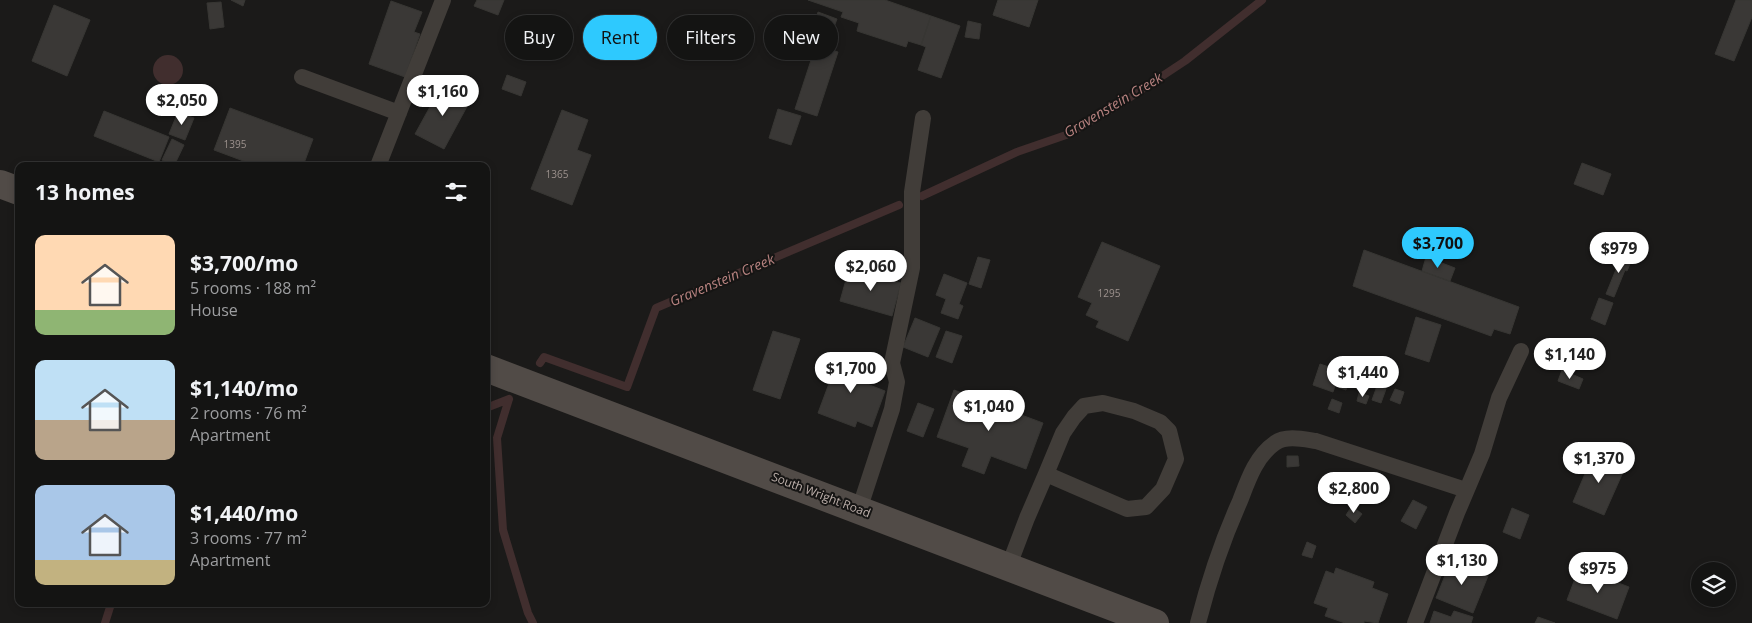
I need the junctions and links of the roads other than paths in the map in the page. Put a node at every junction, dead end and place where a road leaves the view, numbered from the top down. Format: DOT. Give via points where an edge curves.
graph roads {
  1 [pos="443,0"];
  2 [pos="302,77"];
  3 [pos="399,113"];
  4 [pos="923,118"];
  5 [pos="380,162"];
  6 [pos="0,184"];
  7 [pos="15,190"];
  8 [pos="1521,351"];
  9 [pos="490,370"];
  10 [pos="1046,474"];
  11 [pos="1466,490"];
  12 [pos="859,510"];
  13 [pos="1008,568"];
  14 [pos="1155,623"];
  15 [pos="1198,623"];
  16 [pos="1415,623"];
  1 -- 3 [label="lane"];
  2 -- 3 [label="lane"];
  3 -- 5 [label="lane"];
  4 -- 12 [label="lane" via="912,192 912,268 892,363 897,382 892,409"];
  6 -- 7 [label="main road"];
  8 -- 11 [label="lane" via="1499,398 1482,454"];
  9 -- 12 [label="main road, South Wright Road"];
  10 -- 10 [label="lane" via="1063,433 1074,417 1084,406 1103,403 1160,422 1169,431 1176,460 1163,489 1146,507 1127,509"];
  10 -- 13 [label="lane"];
  11 -- 15 [label="lane" via="1316,441 1293,438 1276,442 1260,456 1219,549"];
  11 -- 16 [label="lane"];
  12 -- 13 [label="main road, South Wright Road"];
  13 -- 14 [label="main road, South Wright Road"];
}
